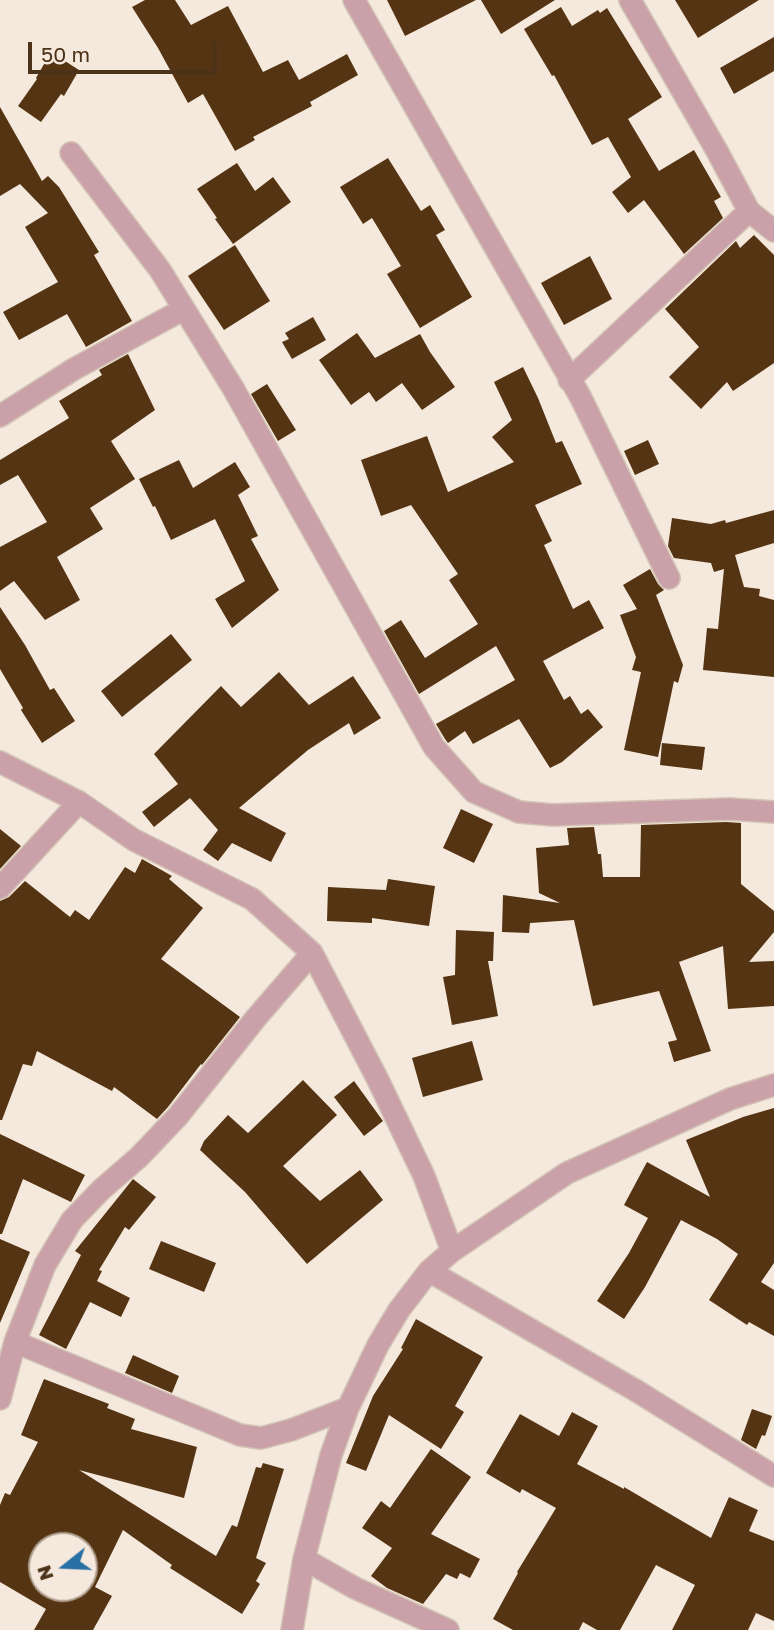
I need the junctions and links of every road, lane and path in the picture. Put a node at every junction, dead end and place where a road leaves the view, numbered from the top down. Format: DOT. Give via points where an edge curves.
graph roads {
  1 [pos="354,0"];
  2 [pos="630,0"];
  3 [pos="71,152"];
  4 [pos="749,211"];
  5 [pos="774,231"];
  6 [pos="184,309"];
  7 [pos="569,380"];
  8 [pos="0,416"];
  9 [pos="669,579"];
  10 [pos="0,762"];
  11 [pos="79,802"];
  12 [pos="774,812"];
  13 [pos="0,888"];
  14 [pos="312,953"];
  15 [pos="774,1085"];
  16 [pos="452,1251"];
  17 [pos="429,1271"];
  18 [pos="15,1342"];
  19 [pos="0,1399"];
  20 [pos="348,1408"];
  21 [pos="774,1476"];
  22 [pos="304,1559"];
  23 [pos="292,1630"];
  24 [pos="448,1630"];
  1 -- 7 [label="street"];
  2 -- 4 [label="street"];
  3 -- 6 [label="street"];
  4 -- 5 [label="street"];
  4 -- 7 [label="street"];
  6 -- 8 [label="street"];
  6 -- 12 [label="street" via="434,747 474,792 519,812 553,816 730,809"];
  7 -- 9 [label="street"];
  10 -- 11 [label="street"];
  11 -- 13 [label="street"];
  11 -- 14 [label="street" via="134,840 252,900"];
  14 -- 16 [label="street" via="424,1176"];
  14 -- 18 [label="street" via="178,1116 72,1220 45,1265"];
  15 -- 16 [label="street" via="567,1173"];
  16 -- 17 [label="street"];
  17 -- 20 [label="street" via="378,1345"];
  17 -- 21 [label="street"];
  18 -- 19 [label="street"];
  18 -- 20 [label="street" via="240,1435 261,1438"];
  20 -- 22 [label="street"];
  22 -- 23 [label="street"];
  22 -- 24 [label="street"];
}
